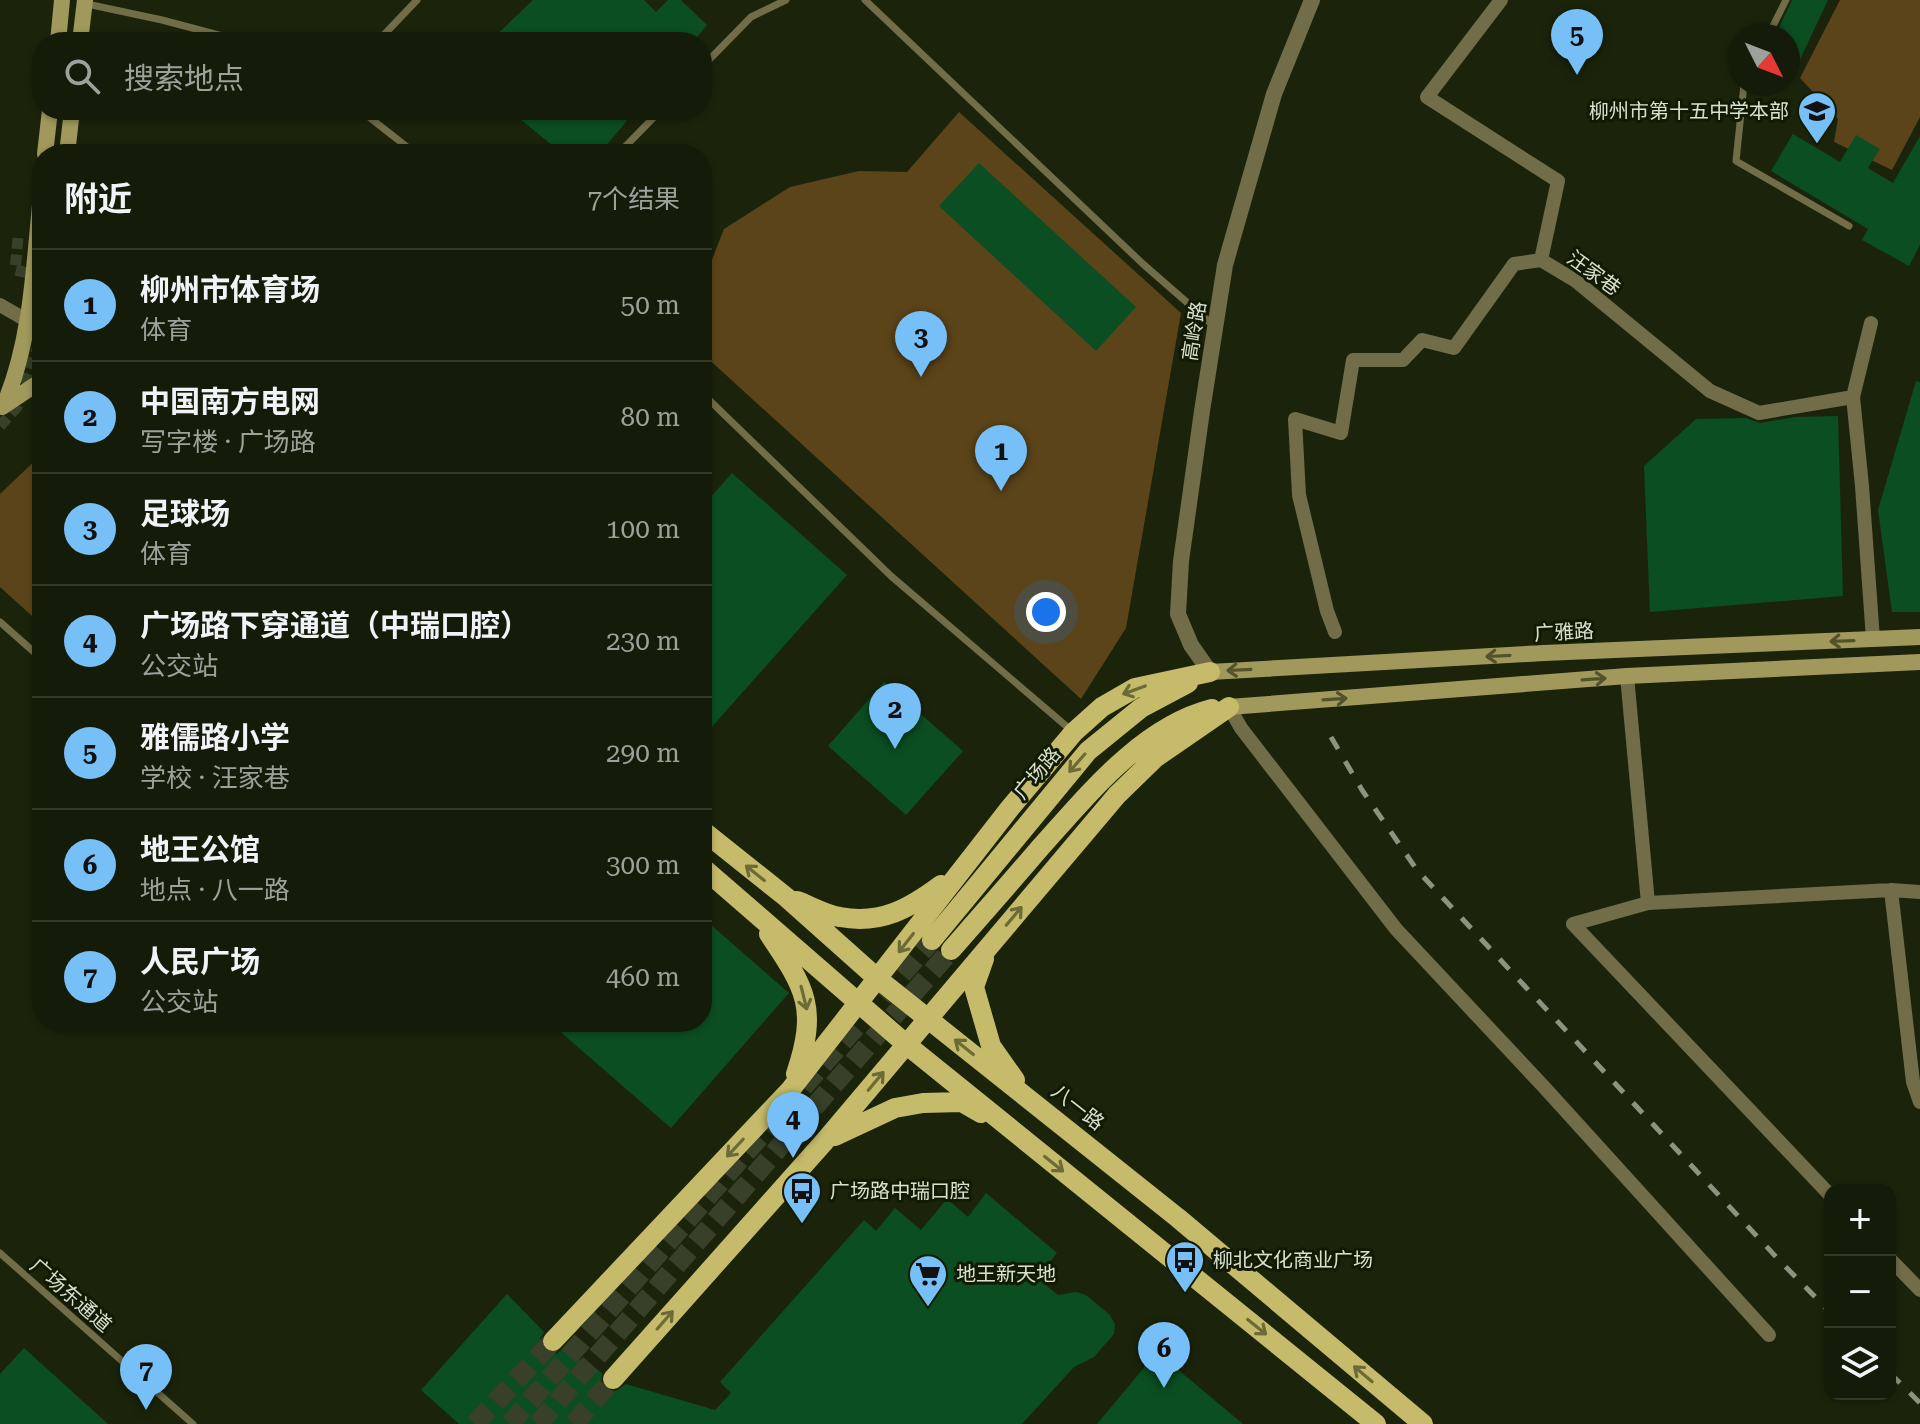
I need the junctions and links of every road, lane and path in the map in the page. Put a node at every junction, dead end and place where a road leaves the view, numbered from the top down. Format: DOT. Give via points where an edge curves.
graph roads {
  1 [pos="62,0"];
  2 [pos="417,0"];
  3 [pos="786,0"];
  4 [pos="865,0"];
  5 [pos="1312,0"];
  6 [pos="1501,0"];
  7 [pos="1786,0"];
  8 [pos="85,2"];
  9 [pos="1774,24"];
  10 [pos="59,32"];
  11 [pos="81,32"];
  12 [pos="207,32"];
  13 [pos="387,32"];
  14 [pos="712,57"];
  15 [pos="1743,96"];
  16 [pos="49,120"];
  17 [pos="71,120"];
  18 [pos="373,120"];
  19 [pos="651,120"];
  20 [pos="46,144"];
  21 [pos="68,144"];
  22 [pos="403,144"];
  23 [pos="628,144"];
  24 [pos="1849,226"];
  25 [pos="1541,260"];
  26 [pos="0,305"];
  27 [pos="32,319"];
  28 [pos="1871,323"];
  29 [pos="32,326"];
  30 [pos="1215,327"];
  31 [pos="32,387"];
  32 [pos="1853,397"];
  33 [pos="712,403"];
  34 [pos="2,407"];
  35 [pos="0,622"];
  36 [pos="1335,632"];
  37 [pos="1920,637"];
  38 [pos="1873,639"];
  39 [pos="32,650"];
  40 [pos="1920,662"];
  41 [pos="1210,672"];
  42 [pos="1627,676"];
  43 [pos="1229,707"];
  44 [pos="1074,732"];
  45 [pos="712,838"];
  46 [pos="966,865"];
  47 [pos="712,875"];
  48 [pos="1891,890"];
  49 [pos="1920,892"];
  50 [pos="786,897"];
  51 [pos="1648,903"];
  52 [pos="751,908"];
  53 [pos="932,940"];
  54 [pos="988,947"];
  55 [pos="951,950"];
  56 [pos="878,979"];
  57 [pos="857,1003"];
  58 [pos="929,1019"];
  59 [pos="907,1045"];
  60 [pos="791,1089"];
  61 [pos="1029,1099"];
  62 [pos="1920,1102"];
  63 [pos="1011,1129"];
  64 [pos="824,1142"];
  65 [pos="1824,1189"];
  66 [pos="0,1253"];
  67 [pos="1896,1265"];
  68 [pos="1920,1290"];
  69 [pos="1769,1335"];
  70 [pos="553,1341"];
  71 [pos="613,1379"];
  72 [pos="193,1424"];
  73 [pos="1376,1424"];
  74 [pos="1423,1424"];
  1 -- 10 [label="main road"];
  2 -- 13 [label="lane"];
  3 -- 14 [label="lane" via="751,17"];
  4 -- 30 [label="lane"];
  5 -- 30 [label="street, 高岭路" via="1274,94 1225,265"];
  6 -- 25 [label="street, 汪家巷" via="1427,97 1558,181"];
  7 -- 9 [label="lane"];
  8 -- 11 [label="main road"];
  8 -- 12 [label="lane"];
  15 -- 24 [label="lane" via="1736,161"];
  16 -- 20 [label="main road"];
  17 -- 21 [label="main road"];
  18 -- 22 [label="lane"];
  19 -- 23 [label="lane"];
  25 -- 32 [label="street, 汪家巷" via="1576,281 1710,391 1759,413"];
  25 -- 36 [label="street" via="1514,264 1454,348 1422,340 1403,360 1353,360 1341,433 1295,419 1299,495"];
  26 -- 27 [label="street"];
  28 -- 32 [label="street"];
  29 -- 34 [label="main road"];
  30 -- 41 [label="street, 高岭路" via="1178,614"];
  31 -- 34 [label="main road"];
  32 -- 38 [label="street"];
  33 -- 44 [label="lane" via="891,576"];
  35 -- 39 [label="lane"];
  37 -- 38 [label="main road, 广雅路"];
  38 -- 41 [label="main road, 广雅路, one-way"];
  40 -- 42 [label="main road"];
  41 -- 44 [label="main road, one-way" via="1135,688"];
  41 -- 53 [label="main road, 广场路, one-way" via="1141,708 1088,751"];
  43 -- 42 [label="main road, one-way"];
  42 -- 51 [label="street"];
  54 -- 43 [label="main road, one-way" via="1117,795 1155,758"];
  43 -- 55 [label="main road" via="1197,713 1118,764"];
  43 -- 69 [label="street" via="1396,929"];
  44 -- 46 [label="main road"];
  50 -- 45 [label="main road, 八一路, one-way"];
  46 -- 50 [label="main road" via="917,903 883,916 840,917"];
  46 -- 56 [label="main road, one-way"];
  47 -- 52 [label="main road"];
  48 -- 49 [label="street"];
  48 -- 51 [label="street"];
  48 -- 62 [label="street" via="1913,1082"];
  50 -- 56 [label="main road, 八一路"];
  51 -- 65 [label="street" via="1573,924"];
  52 -- 57 [label="main road"];
  52 -- 60 [label="main road, one-way" via="792,967 807,1004 806,1043"];
  54 -- 58 [label="main road"];
  54 -- 61 [label="main road" via="974,987 991,1046"];
  56 -- 57 [label="main road"];
  56 -- 58 [label="main road, 八一路"];
  57 -- 59 [label="main road"];
  57 -- 60 [label="main road"];
  58 -- 59 [label="main road"];
  61 -- 58 [label="main road, 八一路, one-way"];
  59 -- 63 [label="main road"];
  64 -- 59 [label="main road, one-way"];
  60 -- 70 [label="main road, one-way"];
  74 -- 61 [label="main road, 八一路, one-way"];
  63 -- 64 [label="main road" via="962,1102 923,1103 895,1108"];
  63 -- 73 [label="main road, one-way"];
  71 -- 64 [label="main road, one-way"];
  66 -- 72 [label="lane, 广场东通道"];
  67 -- 68 [label="street"];
}
